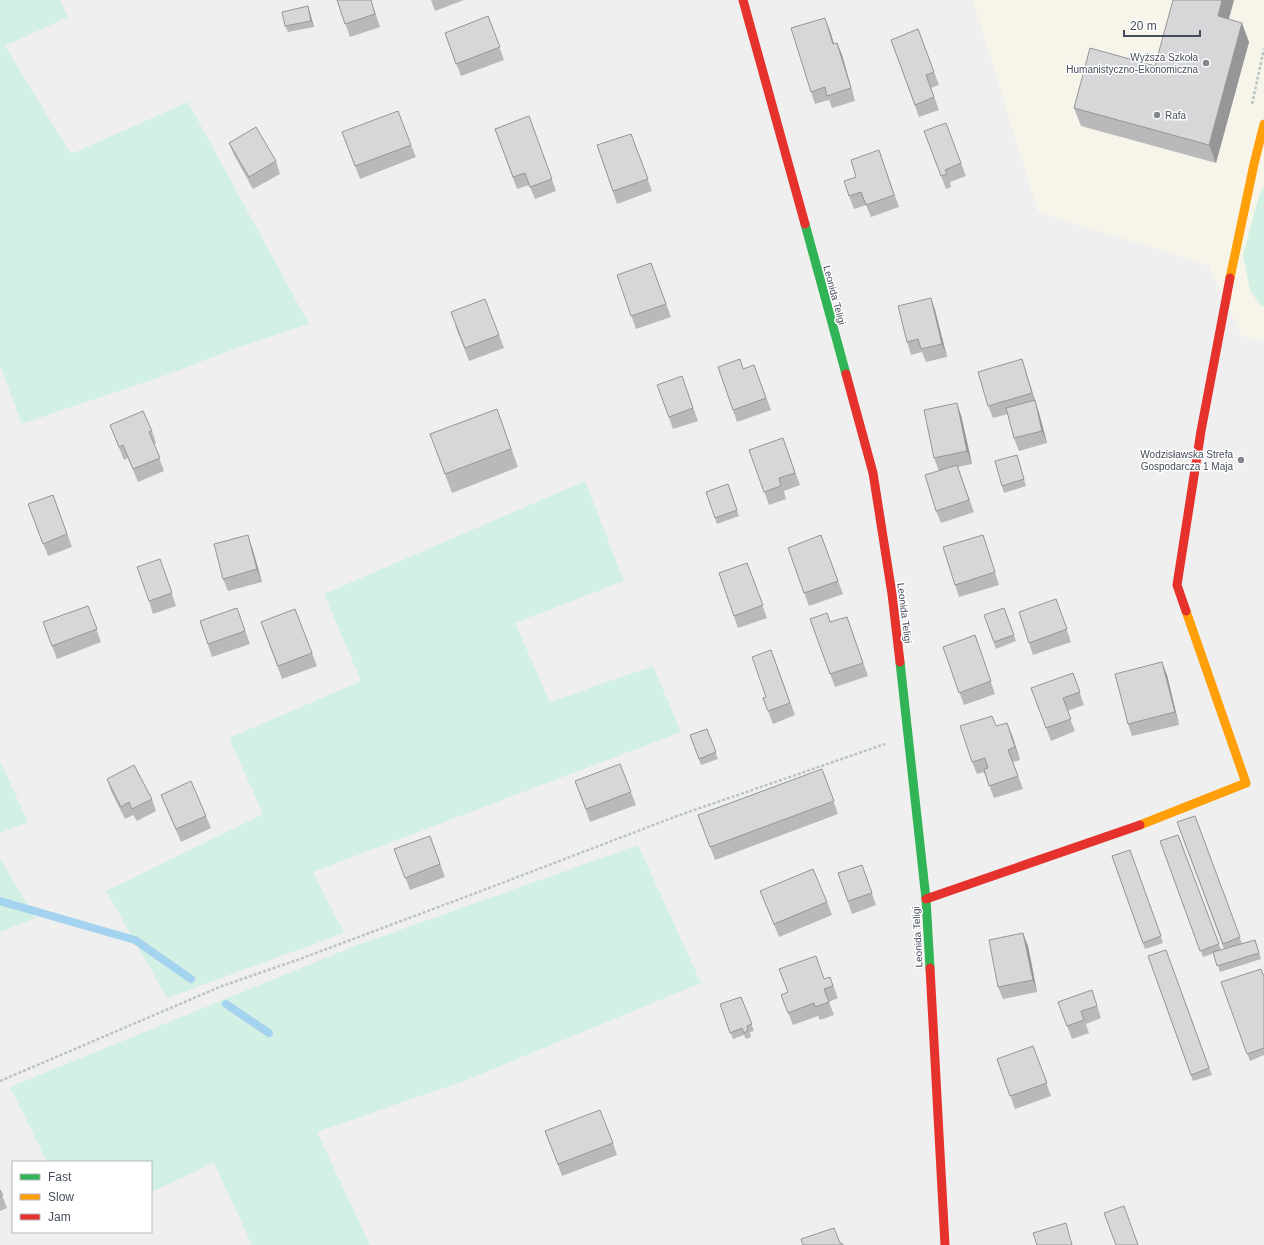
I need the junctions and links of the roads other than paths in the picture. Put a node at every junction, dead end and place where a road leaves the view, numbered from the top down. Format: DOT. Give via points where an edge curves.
graph roads {
  1 [pos="743,0"];
  2 [pos="1264,124"];
  3 [pos="926,899"];
  4 [pos="945,1245"];
  1 -- 3 [label="street, Leonida Teligi" via="873,473 892,594"];
  2 -- 3 [label="street" via="1222,318 1177,585 1246,783 1137,826"];
  3 -- 4 [label="street, Leonida Teligi"];
}
